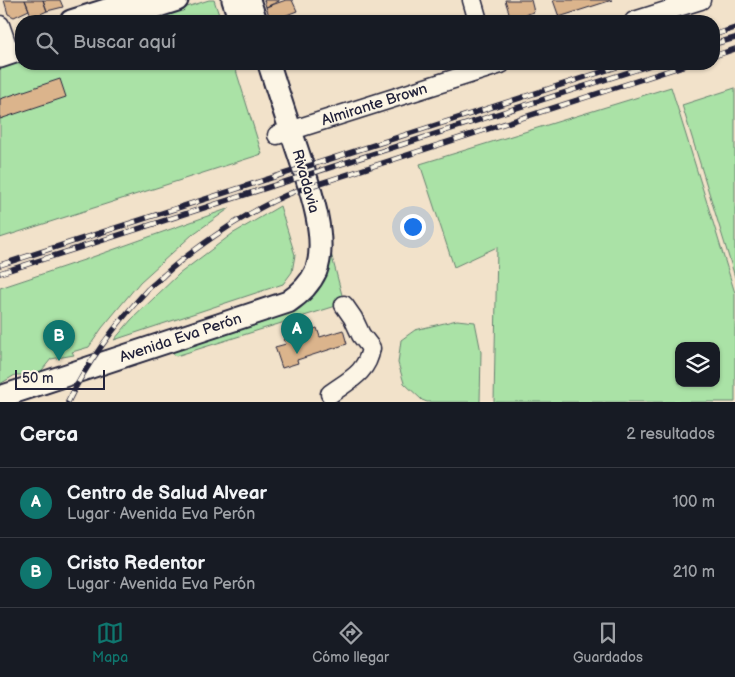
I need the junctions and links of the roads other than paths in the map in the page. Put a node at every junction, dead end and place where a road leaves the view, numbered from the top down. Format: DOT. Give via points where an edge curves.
graph roads {
  1 [pos="138,0"];
  2 [pos="177,0"];
  3 [pos="233,0"];
  4 [pos="249,0"];
  5 [pos="472,0"];
  6 [pos="701,0"];
  7 [pos="91,15"];
  8 [pos="130,15"];
  9 [pos="238,15"];
  10 [pos="254,15"];
  11 [pos="476,15"];
  12 [pos="653,15"];
  13 [pos="257,70"];
  14 [pos="270,70"];
  15 [pos="479,70"];
  16 [pos="284,133"];
  17 [pos="319,236"];
  18 [pos="344,305"];
  19 [pos="47,392"];
  20 [pos="330,394"];
  21 [pos="0,397"];
  1 -- 7 [label="main road"];
  2 -- 8 [label="main road"];
  3 -- 9 [label="main road"];
  4 -- 10 [label="main road"];
  5 -- 11 [label="street"];
  6 -- 12 [label="street"];
  13 -- 16 [label="main road, Rivadavia"];
  14 -- 16 [label="main road, Rivadavia"];
  15 -- 16 [label="street, Almirante Brown"];
  16 -- 17 [label="main road, Rivadavia" via="316,210"];
  17 -- 19 [label="main road, Avenida Eva Perón" via="316,270 300,294 288,302 157,344"];
  18 -- 20 [label="street" via="371,348 360,373"];
  19 -- 21 [label="main road, Avenida Eva Perón"];
}
